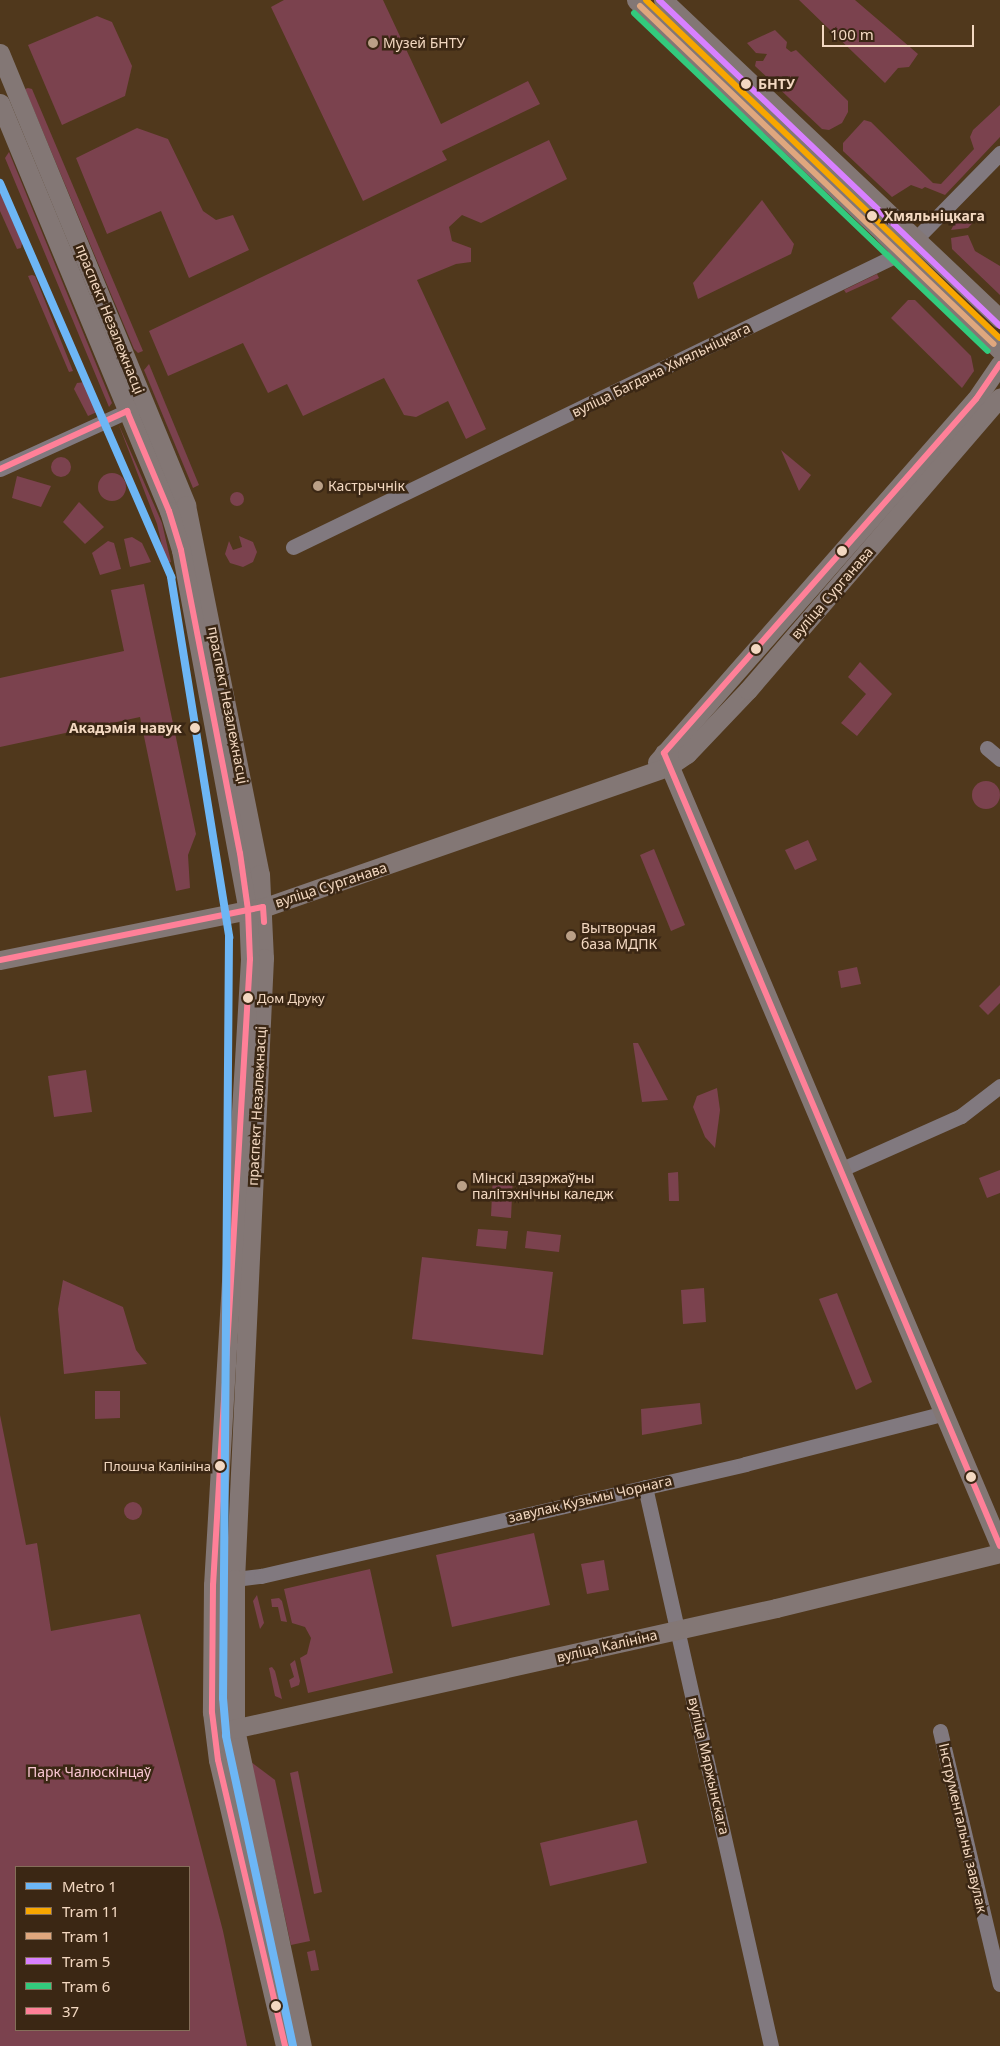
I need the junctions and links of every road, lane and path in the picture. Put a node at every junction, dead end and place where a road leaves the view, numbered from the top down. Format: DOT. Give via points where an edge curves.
graph roads {
  1 [pos="636,0"];
  2 [pos="664,0"];
  3 [pos="0,54"];
  4 [pos="0,103"];
  5 [pos="1000,153"];
  6 [pos="917,239"];
  7 [pos="903,252"];
  8 [pos="1000,319"];
  9 [pos="1000,350"];
  10 [pos="1000,364"];
  11 [pos="1000,397"];
  12 [pos="145,404"];
  13 [pos="127,411"];
  14 [pos="0,469"];
  15 [pos="293,547"];
  16 [pos="987,748"];
  17 [pos="667,760"];
  18 [pos="1000,760"];
  19 [pos="256,908"];
  20 [pos="0,960"];
  21 [pos="1000,1086"];
  22 [pos="842,1168"];
  23 [pos="945,1413"];
  24 [pos="645,1487"];
  25 [pos="1000,1546"];
  26 [pos="1000,1553"];
  27 [pos="235,1579"];
  28 [pos="678,1630"];
  29 [pos="235,1729"];
  30 [pos="940,1731"];
  31 [pos="213,1734"];
  32 [pos="1000,1984"];
  33 [pos="285,2046"];
  34 [pos="302,2046"];
  35 [pos="771,2046"];
  1 -- 7 [label="main road"];
  2 -- 6 [label="main road"];
  3 -- 12 [label="main road, праспект Незалежнасці"];
  4 -- 13 [label="main road, праспект Незалежнасці"];
  5 -- 6 [label="street, вуліца Багдана Хмяльніцкага"];
  6 -- 7 [label="street, вуліца Багдана Хмяльніцкага"];
  6 -- 8 [label="main road"];
  7 -- 9 [label="main road"];
  7 -- 15 [label="street, вуліца Багдана Хмяльніцкага"];
  10 -- 17 [label="main road, вуліца Сурганава" via="976,399"];
  11 -- 17 [label="main road, вуліца Сурганава" via="748,690 687,754"];
  12 -- 13 [label="street"];
  12 -- 19 [label="main road, праспект Незалежнасці" via="186,505 195,539 239,759"];
  13 -- 14 [label="street"];
  13 -- 19 [label="main road, праспект Незалежнасці" via="169,511 181,550"];
  16 -- 18 [label="street"];
  17 -- 19 [label="main road, вуліца Сурганава" via="651,772"];
  17 -- 22 [label="main road"];
  19 -- 20 [label="main road, вуліца Сурганава"];
  19 -- 27 [label="main road, праспект Незалежнасці" via="264,958"];
  19 -- 31 [label="main road, праспект Незалежнасці" via="250,959 213,1585"];
  21 -- 22 [label="street" via="961,1116"];
  22 -- 23 [label="main road"];
  23 -- 24 [label="street, завулак Кузьмы Чорнага"];
  23 -- 25 [label="main road"];
  24 -- 27 [label="street, завулак Кузьмы Чорнага" via="261,1576"];
  24 -- 28 [label="street, вуліца Мяржынскага"];
  26 -- 28 [label="main road, вуліца Калініна"];
  27 -- 29 [label="main road, праспект Незалежнасці"];
  28 -- 29 [label="main road, вуліца Калініна"];
  28 -- 35 [label="street, вуліца Мяржынскага"];
  29 -- 31 [label="main road, вуліца Калініна"];
  29 -- 34 [label="main road, праспект Незалежнасці"];
  30 -- 32 [label="street, Інструментальны завулак"];
  31 -- 33 [label="main road, праспект Незалежнасці"];
}
